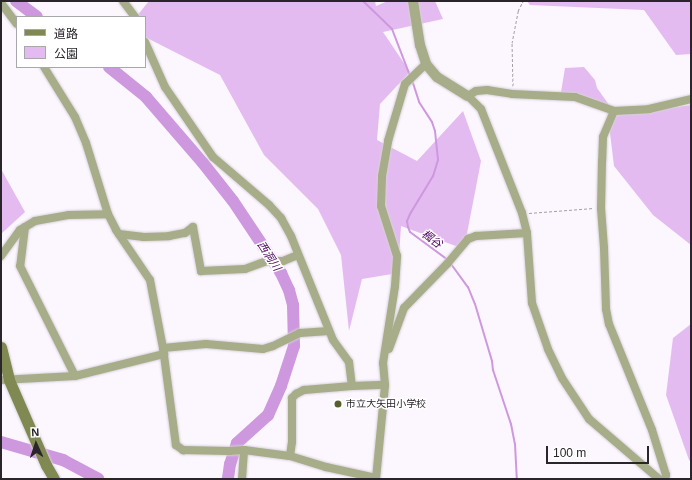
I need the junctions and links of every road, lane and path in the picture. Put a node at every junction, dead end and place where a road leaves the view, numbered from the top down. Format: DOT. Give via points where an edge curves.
graph roads {
  1 [pos="123,1"];
  2 [pos="413,1"];
  3 [pos="523,1"];
  4 [pos="1,3"];
  5 [pos="134,16"];
  6 [pos="16,23"];
  7 [pos="146,44"];
  8 [pos="426,64"];
  9 [pos="45,68"];
  10 [pos="512,94"];
  11 [pos="468,96"];
  12 [pos="691,99"];
  13 [pos="614,111"];
  14 [pos="601,208"];
  15 [pos="108,214"];
  16 [pos="522,214"];
  17 [pos="25,227"];
  18 [pos="118,234"];
  19 [pos="527,234"];
  20 [pos="298,255"];
  21 [pos="1,256"];
  22 [pos="329,331"];
  23 [pos="1,347"];
  24 [pos="164,351"];
  25 [pos="383,363"];
  26 [pos="75,376"];
  27 [pos="5,380"];
  28 [pos="385,385"];
  29 [pos="352,386"];
  30 [pos="243,450"];
  31 [pos="290,456"];
  32 [pos="376,478"];
  33 [pos="54,479"];
  34 [pos="242,479"];
  35 [pos="659,479"];
  36 [pos="665,479"];
  1 -- 5 [label="street"];
  2 -- 8 [label="street" via="420,45"];
  3 -- 10 [label="path" via="518,11 512,43"];
  4 -- 6 [label="street"];
  7 -- 20 [label="street" via="165,87 204,145 213,157 281,218"];
  8 -- 11 [label="street" via="437,77"];
  8 -- 25 [label="street" via="405,84 388,141 382,176 381,206 397,256"];
  9 -- 15 [label="street" via="74,117 86,143"];
  10 -- 11 [label="street" via="476,90"];
  10 -- 13 [label="street" via="575,97"];
  11 -- 16 [label="street" via="481,109"];
  12 -- 13 [label="street" via="649,109"];
  13 -- 14 [label="street" via="603,137"];
  14 -- 16 [label="path"];
  14 -- 36 [label="street" via="609,324 652,430"];
  15 -- 17 [label="street" via="53,217 35,221"];
  15 -- 18 [label="street"];
  16 -- 19 [label="street"];
  17 -- 21 [label="street"];
  17 -- 26 [label="street" via="20,266"];
  18 -- 20 [label="street" via="169,236 185,233 193,227 201,271 245,269 267,261 283,261"];
  18 -- 24 [label="street" via="150,280"];
  19 -- 25 [label="street" via="476,236 468,239 404,308"];
  19 -- 35 [label="street" via="532,302 548,349 562,378 589,419"];
  20 -- 22 [label="street"];
  22 -- 24 [label="street" via="300,333 263,349 206,344"];
  22 -- 29 [label="street" via="349,362"];
  23 -- 27 [label="main road"];
  24 -- 26 [label="street"];
  24 -- 30 [label="street" via="176,445 183,450"];
  25 -- 28 [label="street"];
  26 -- 27 [label="street"];
  27 -- 33 [label="main road"];
  28 -- 29 [label="street"];
  28 -- 32 [label="street"];
  29 -- 31 [label="street" via="304,390 292,398"];
  30 -- 31 [label="street"];
  30 -- 34 [label="street"];
  31 -- 32 [label="street"];
}
